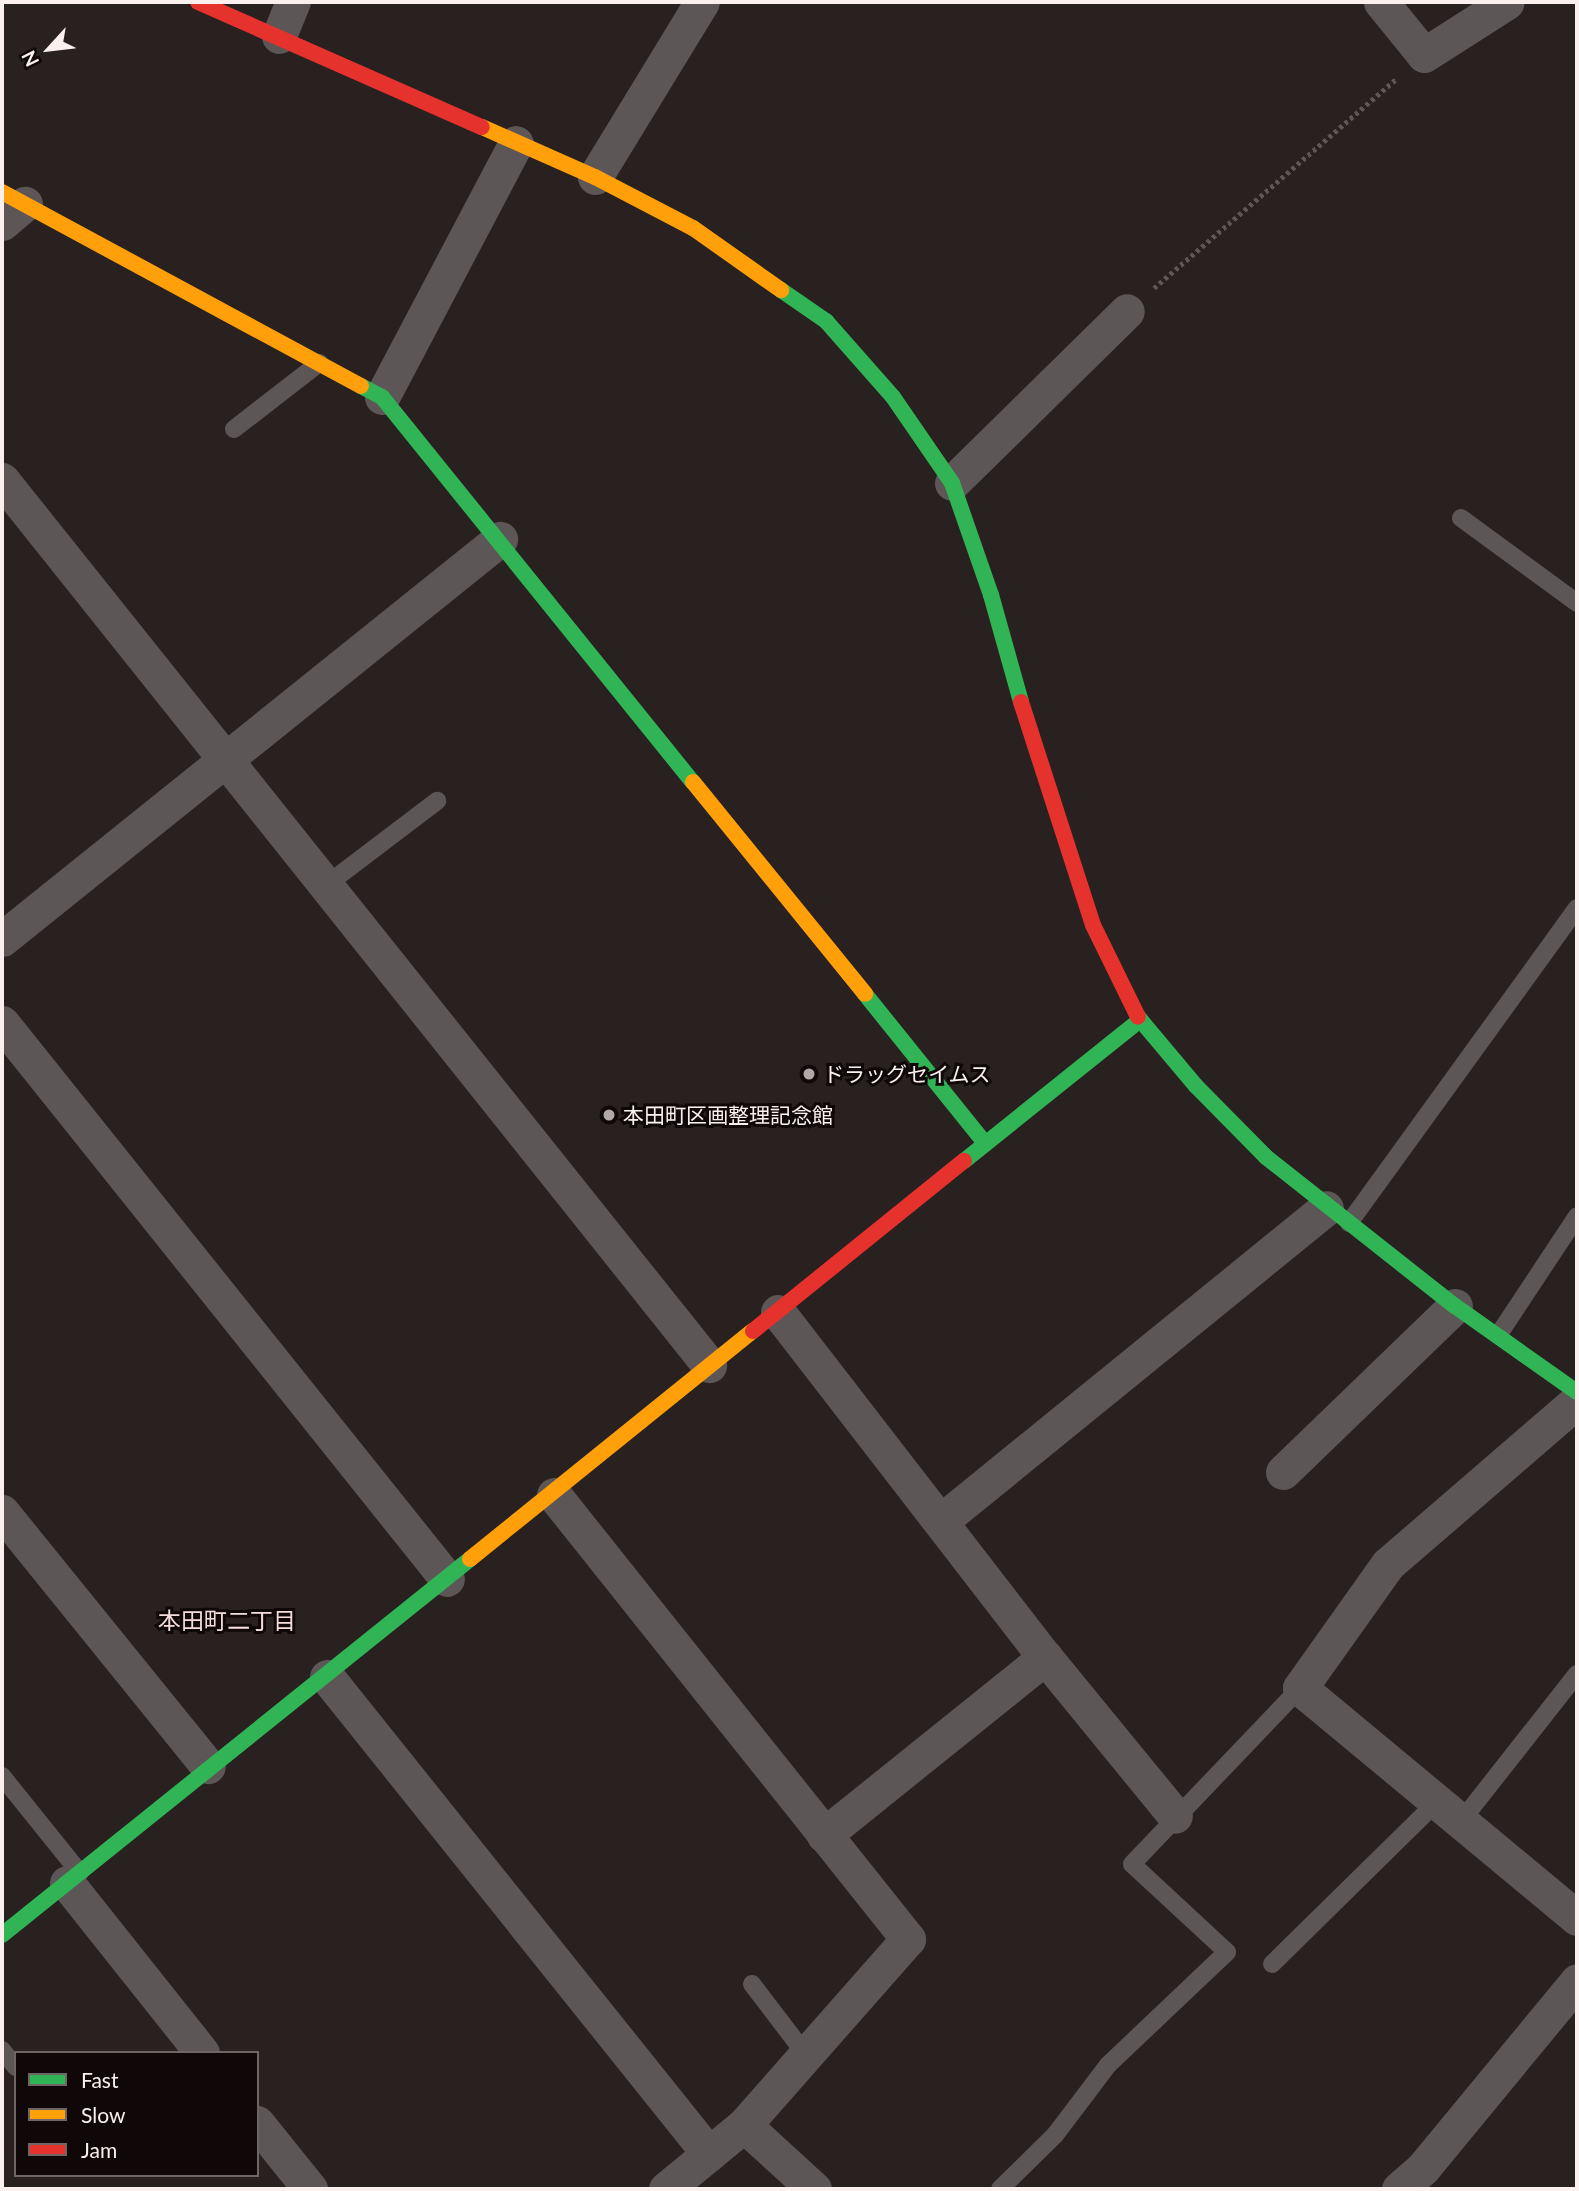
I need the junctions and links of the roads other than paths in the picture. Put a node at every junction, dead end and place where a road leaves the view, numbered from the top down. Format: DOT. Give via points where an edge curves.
graph roads {
  1 [pos="198,2"];
  2 [pos="293,2"];
  3 [pos="702,2"];
  4 [pos="1381,2"];
  5 [pos="1507,2"];
  6 [pos="279,36"];
  7 [pos="516,143"];
  8 [pos="595,177"];
  9 [pos="9,206"];
  10 [pos="1127,311"];
  11 [pos="319,363"];
  12 [pos="382,397"];
  13 [pos="234,429"];
  14 [pos="2,480"];
  15 [pos="952,483"];
  16 [pos="1461,518"];
  17 [pos="500,539"];
  18 [pos="1577,603"];
  19 [pos="224,760"];
  20 [pos="437,801"];
  21 [pos="325,887"];
  22 [pos="1577,908"];
  23 [pos="2,939"];
  24 [pos="1140,1020"];
  25 [pos="2,1023"];
  26 [pos="985,1143"];
  27 [pos="1338,1215"];
  28 [pos="1577,1216"];
  29 [pos="1455,1306"];
  30 [pos="778,1312"];
  31 [pos="1499,1334"];
  32 [pos="709,1366"];
  33 [pos="1577,1392"];
  34 [pos="1577,1401"];
  35 [pos="1283,1472"];
  36 [pos="554,1495"];
  37 [pos="2,1512"];
  38 [pos="941,1521"];
  39 [pos="447,1579"];
  40 [pos="1045,1657"];
  41 [pos="1577,1674"];
  42 [pos="327,1677"];
  43 [pos="1300,1688"];
  44 [pos="208,1766"];
  45 [pos="2,1776"];
  46 [pos="1450,1810"];
  47 [pos="1175,1816"];
  48 [pos="824,1835"];
  49 [pos="74,1878"];
  50 [pos="1577,1918"];
  51 [pos="2,1935"];
  52 [pos="1272,1964"];
  53 [pos="1577,1981"];
  54 [pos="752,1984"];
  55 [pos="2,2050"];
  56 [pos="201,2051"];
  57 [pos="806,2054"];
  58 [pos="14,2065"];
  59 [pos="259,2125"];
  60 [pos="744,2125"];
  61 [pos="709,2154"];
  62 [pos="310,2189"];
  63 [pos="666,2189"];
  64 [pos="814,2189"];
  65 [pos="1000,2189"];
  66 [pos="1399,2189"];
  1 -- 6 [label="street"];
  2 -- 6 [label="street"];
  3 -- 8 [label="street"];
  4 -- 5 [label="street" via="1424,55"];
  6 -- 7 [label="street"];
  7 -- 8 [label="street"];
  7 -- 12 [label="street"];
  8 -- 15 [label="street" via="693,228 826,321 893,397"];
  9 -- 11 [label="street"];
  10 -- 15 [label="street"];
  11 -- 12 [label="street"];
  11 -- 13 [label="lane"];
  12 -- 17 [label="street"];
  14 -- 19 [label="street"];
  15 -- 24 [label="street" via="1093,925"];
  16 -- 18 [label="lane"];
  17 -- 19 [label="street"];
  17 -- 26 [label="street"];
  19 -- 21 [label="street"];
  19 -- 23 [label="street"];
  20 -- 21 [label="lane"];
  21 -- 32 [label="street"];
  22 -- 27 [label="lane"];
  24 -- 26 [label="street"];
  24 -- 27 [label="street" via="1266,1157"];
  25 -- 39 [label="street"];
  26 -- 30 [label="street"];
  27 -- 29 [label="street"];
  27 -- 38 [label="street"];
  28 -- 31 [label="lane"];
  29 -- 31 [label="street"];
  29 -- 35 [label="street"];
  30 -- 32 [label="street"];
  30 -- 38 [label="street"];
  31 -- 33 [label="street"];
  32 -- 36 [label="street"];
  34 -- 43 [label="street" via="1388,1564"];
  36 -- 39 [label="street"];
  36 -- 48 [label="street"];
  37 -- 44 [label="street"];
  38 -- 40 [label="street"];
  39 -- 42 [label="street"];
  40 -- 47 [label="street"];
  40 -- 48 [label="street"];
  41 -- 46 [label="lane"];
  42 -- 44 [label="street"];
  42 -- 61 [label="street"];
  43 -- 46 [label="street"];
  43 -- 47 [label="lane"];
  44 -- 49 [label="street"];
  45 -- 49 [label="lane"];
  46 -- 50 [label="street"];
  46 -- 52 [label="lane"];
  47 -- 65 [label="lane" via="1132,1864 1227,1952 1108,2065 1055,2135"];
  48 -- 57 [label="street" via="908,1939"];
  49 -- 51 [label="street"];
  49 -- 56 [label="street"];
  53 -- 66 [label="street" via="1423,2168"];
  54 -- 57 [label="lane"];
  55 -- 58 [label="lane"];
  57 -- 60 [label="street"];
  59 -- 62 [label="street"];
  60 -- 61 [label="street"];
  60 -- 64 [label="street"];
  61 -- 63 [label="street"];
}
